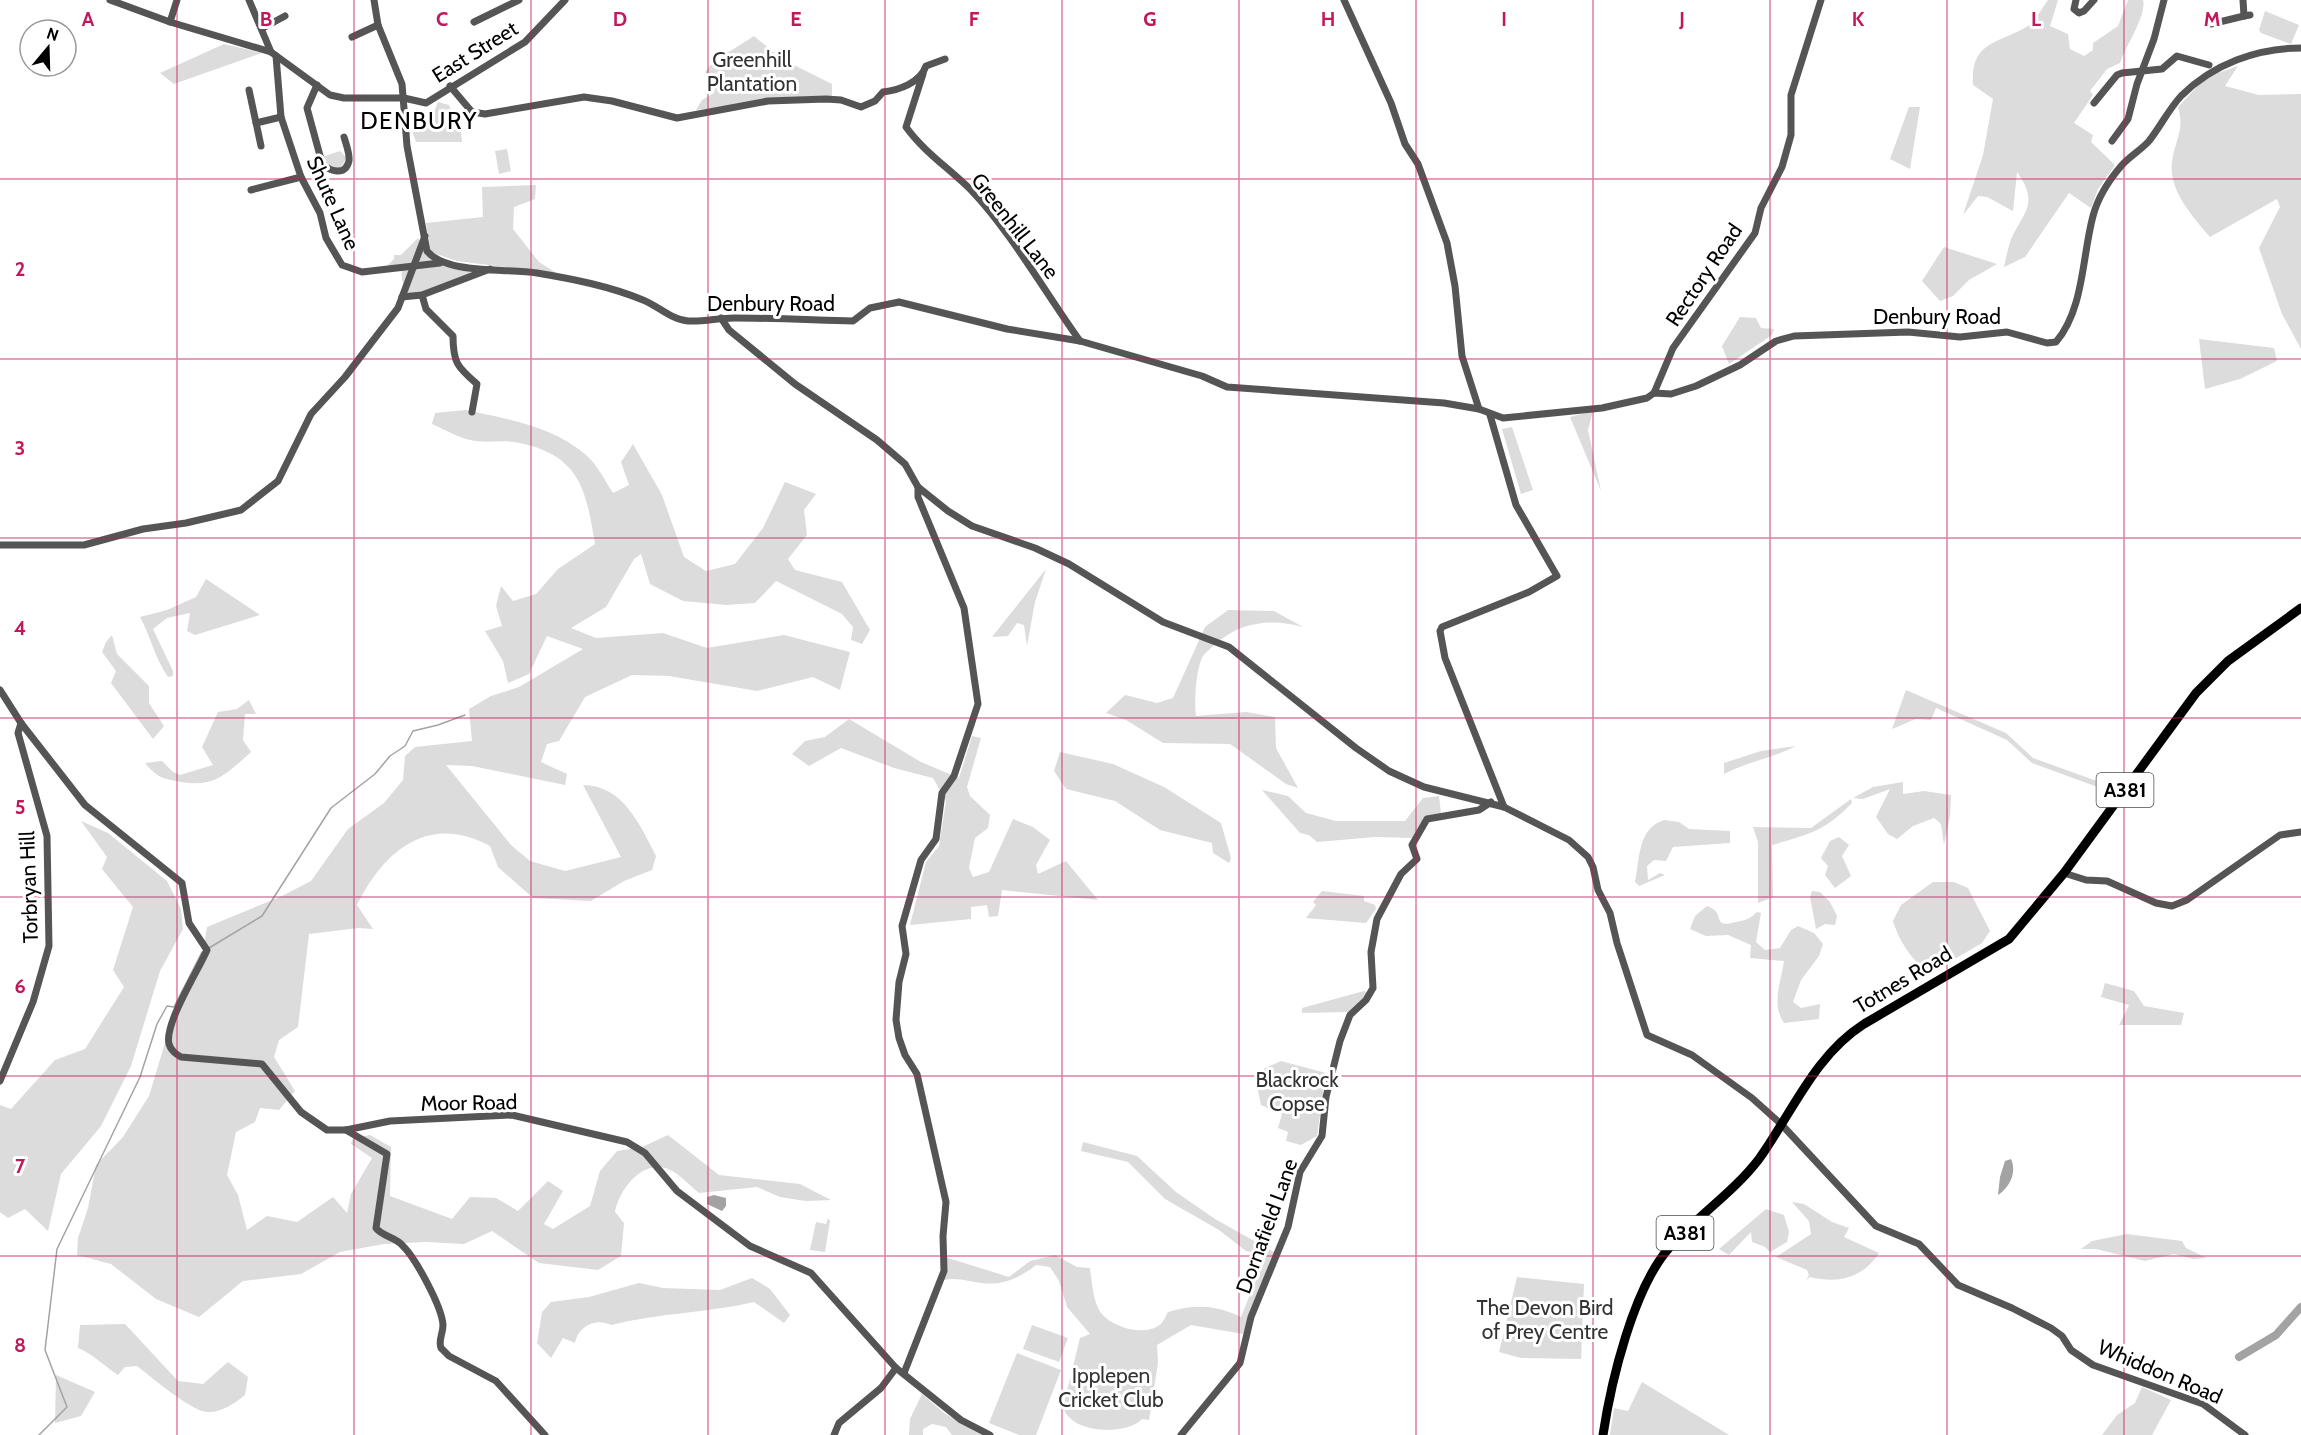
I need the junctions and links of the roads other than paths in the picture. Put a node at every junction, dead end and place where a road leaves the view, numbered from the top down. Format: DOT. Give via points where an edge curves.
graph roads {
  1 [pos="110,0"];
  2 [pos="177,0"];
  3 [pos="249,0"];
  4 [pos="374,0"];
  5 [pos="519,0"];
  6 [pos="565,0"];
  7 [pos="1344,0"];
  8 [pos="1821,0"];
  9 [pos="2076,0"];
  10 [pos="2094,0"];
  11 [pos="2164,0"];
  12 [pos="2243,0"];
  13 [pos="285,16"];
  14 [pos="170,22"];
  15 [pos="474,22"];
  16 [pos="2211,24"];
  17 [pos="378,25"];
  18 [pos="263,28"];
  19 [pos="352,37"];
  20 [pos="2301,48"];
  21 [pos="273,54"];
  22 [pos="945,59"];
  23 [pos="2209,65"];
  24 [pos="925,70"];
  25 [pos="2142,70"];
  26 [pos="317,85"];
  27 [pos="450,87"];
  28 [pos="249,90"];
  29 [pos="404,101"];
  30 [pos="2094,103"];
  31 [pos="281,117"];
  32 [pos="256,123"];
  33 [pos="344,137"];
  34 [pos="2112,141"];
  35 [pos="346,145"];
  36 [pos="261,146"];
  37 [pos="338,148"];
  38 [pos="301,177"];
  39 [pos="251,190"];
  40 [pos="425,236"];
  41 [pos="443,262"];
  42 [pos="411,266"];
  43 [pos="490,269"];
  44 [pos="422,295"];
  45 [pos="402,297"];
  46 [pos="721,318"];
  47 [pos="1080,341"];
  48 [pos="1654,393"];
  49 [pos="1479,409"];
  50 [pos="472,412"];
  51 [pos="1490,415"];
  52 [pos="918,487"];
  53 [pos="0,545"];
  54 [pos="2301,608"];
  55 [pos="0,690"];
  56 [pos="21,723"];
  57 [pos="1491,802"];
  58 [pos="1504,807"];
  59 [pos="2301,832"];
  60 [pos="2064,873"];
  61 [pos="0,1081"];
  62 [pos="1782,1125"];
  63 [pos="346,1130"];
  64 [pos="896,1368"];
  65 [pos="903,1373"];
  66 [pos="544,1435"];
  67 [pos="834,1435"];
  68 [pos="990,1435"];
  69 [pos="1181,1435"];
  70 [pos="1602,1435"];
  71 [pos="2245,1435"];
  1 -- 14 [label="street, East Street"];
  2 -- 14 [label="street"];
  3 -- 18 [label="street, Shute Lane"];
  4 -- 17 [label="street"];
  5 -- 15 [label="street"];
  6 -- 27 [label="street, East Street" via="525,42"];
  7 -- 49 [label="street" via="1391,103 1405,144 1418,164 1447,243 1462,356"];
  8 -- 48 [label="street, Rectory Road" via="1791,95 1791,135 1782,167 1761,208 1757,229 1673,348"];
  9 -- 10 [label="street" via="2074,9 2079,13"];
  11 -- 25 [label="street"];
  12 -- 16 [label="street" via="2247,16"];
  13 -- 18 [label="street"];
  14 -- 21 [label="street, East Street"];
  17 -- 19 [label="street"];
  17 -- 29 [label="street"];
  18 -- 21 [label="street, Shute Lane"];
  20 -- 48 [label="street, Denbury Road" via="2261,53 2214,69 2181,97 2148,142 2122,165 2100,195 2092,218 2076,307 2056,342 2007,332 1960,337 1908,332 1794,336 1776,340 1740,365 1696,386 1671,394"];
  21 -- 26 [label="street, East Street"];
  21 -- 31 [label="street, Shute Lane"];
  22 -- 24 [label="street"];
  23 -- 25 [label="street" via="2177,56 2162,69"];
  24 -- 27 [label="street" via="899,90 883,92 861,107 826,99 768,101 677,118 584,97 485,114 472,112"];
  24 -- 47 [label="street, Greenhill Lane" via="906,127 915,141 971,191 990,214"];
  25 -- 30 [label="street" via="2117,75"];
  25 -- 34 [label="street" via="2128,119"];
  26 -- 29 [label="street, East Street" via="330,95 344,98"];
  26 -- 35 [label="street" via="307,108 322,163 328,170 337,172 345,168 349,161"];
  27 -- 29 [label="street, East Street" via="426,103"];
  28 -- 32 [label="street"];
  29 -- 40 [label="street" via="407,146"];
  31 -- 32 [label="street"];
  31 -- 38 [label="street, Shute Lane"];
  32 -- 36 [label="street"];
  33 -- 35 [label="street"];
  35 -- 37 [label="street"];
  38 -- 39 [label="street"];
  38 -- 42 [label="street, Shute Lane" via="320,213 326,238 342,265 362,272"];
  40 -- 41 [label="street" via="427,251"];
  40 -- 42 [label="street"];
  41 -- 42 [label="street, Shute Lane"];
  41 -- 43 [label="street, Denbury Road"];
  42 -- 45 [label="street"];
  43 -- 44 [label="street"];
  43 -- 46 [label="street, Denbury Road" via="597,284 644,300 684,320"];
  44 -- 45 [label="street"];
  44 -- 50 [label="street" via="426,309 453,336 453,356 461,370 477,384"];
  45 -- 53 [label="street" via="391,318 311,414 278,482 241,510 84,545"];
  46 -- 47 [label="street, Denbury Road" via="853,321 870,308 899,302 1007,329"];
  46 -- 52 [label="street" via="729,330 795,384 885,446 905,464"];
  47 -- 49 [label="street, Denbury Road" via="1247,391 1352,394"];
  48 -- 51 [label="street, Denbury Road" via="1602,408 1503,418"];
  49 -- 51 [label="street, Denbury Road"];
  51 -- 58 [label="street" via="1516,505 1557,576 1440,631 1445,658"];
  52 -- 57 [label="street, Whiddon Road" via="972,526 1054,556 1164,622 1229,646 1389,771 1424,787"];
  52 -- 65 [label="street" via="918,497 964,608 978,704 954,776 942,793 936,839 921,860 902,926 906,954 899,982 898,1038 917,1074 946,1202 944,1271"];
  54 -- 60 [label="main road, Totnes Road / A381" via="2228,661 2196,693"];
  55 -- 56 [label="street"];
  56 -- 61 [label="street, Torbryan Hill" via="18,733 47,836 49,946 33,1002"];
  56 -- 63 [label="street" via="86,805 182,883 189,923 207,950 171,1027 168,1043 172,1051 182,1057 262,1064 301,1113 327,1130"];
  57 -- 58 [label="street, Whiddon Road"];
  57 -- 69 [label="street, Dornafield Lane" via="1479,810 1426,819 1414,838 1417,860 1401,874 1377,919 1371,952 1373,988 1350,1016 1340,1041 1326,1097 1322,1137 1300,1172 1288,1227 1251,1317 1240,1364"];
  58 -- 62 [label="street, Whiddon Road" via="1562,835 1588,857 1610,913 1647,1035 1711,1067"];
  59 -- 60 [label="street" via="2280,835 2187,900 2172,906 2135,896 2107,881"];
  60 -- 62 [label="main road, Totnes Road / A381" via="2002,944 1845,1037 1815,1072"];
  62 -- 70 [label="main road, Totnes Road / A381" via="1743,1179 1668,1249 1641,1294 1612,1387"];
  62 -- 71 [label="street, Whiddon Road" via="1876,1226 1919,1244 1958,1285 2050,1328 2093,1365 2203,1404"];
  63 -- 64 [label="street, Moor Road" via="390,1121 512,1115 627,1142 645,1153 676,1191 750,1246 812,1274"];
  63 -- 66 [label="street" via="387,1154 376,1228 403,1244 415,1262 443,1326 441,1348 496,1381"];
  64 -- 65 [label="street, Moor Road"];
  64 -- 67 [label="street" via="881,1388 839,1423"];
  65 -- 68 [label="street, Moor Road" via="961,1420"];
}
